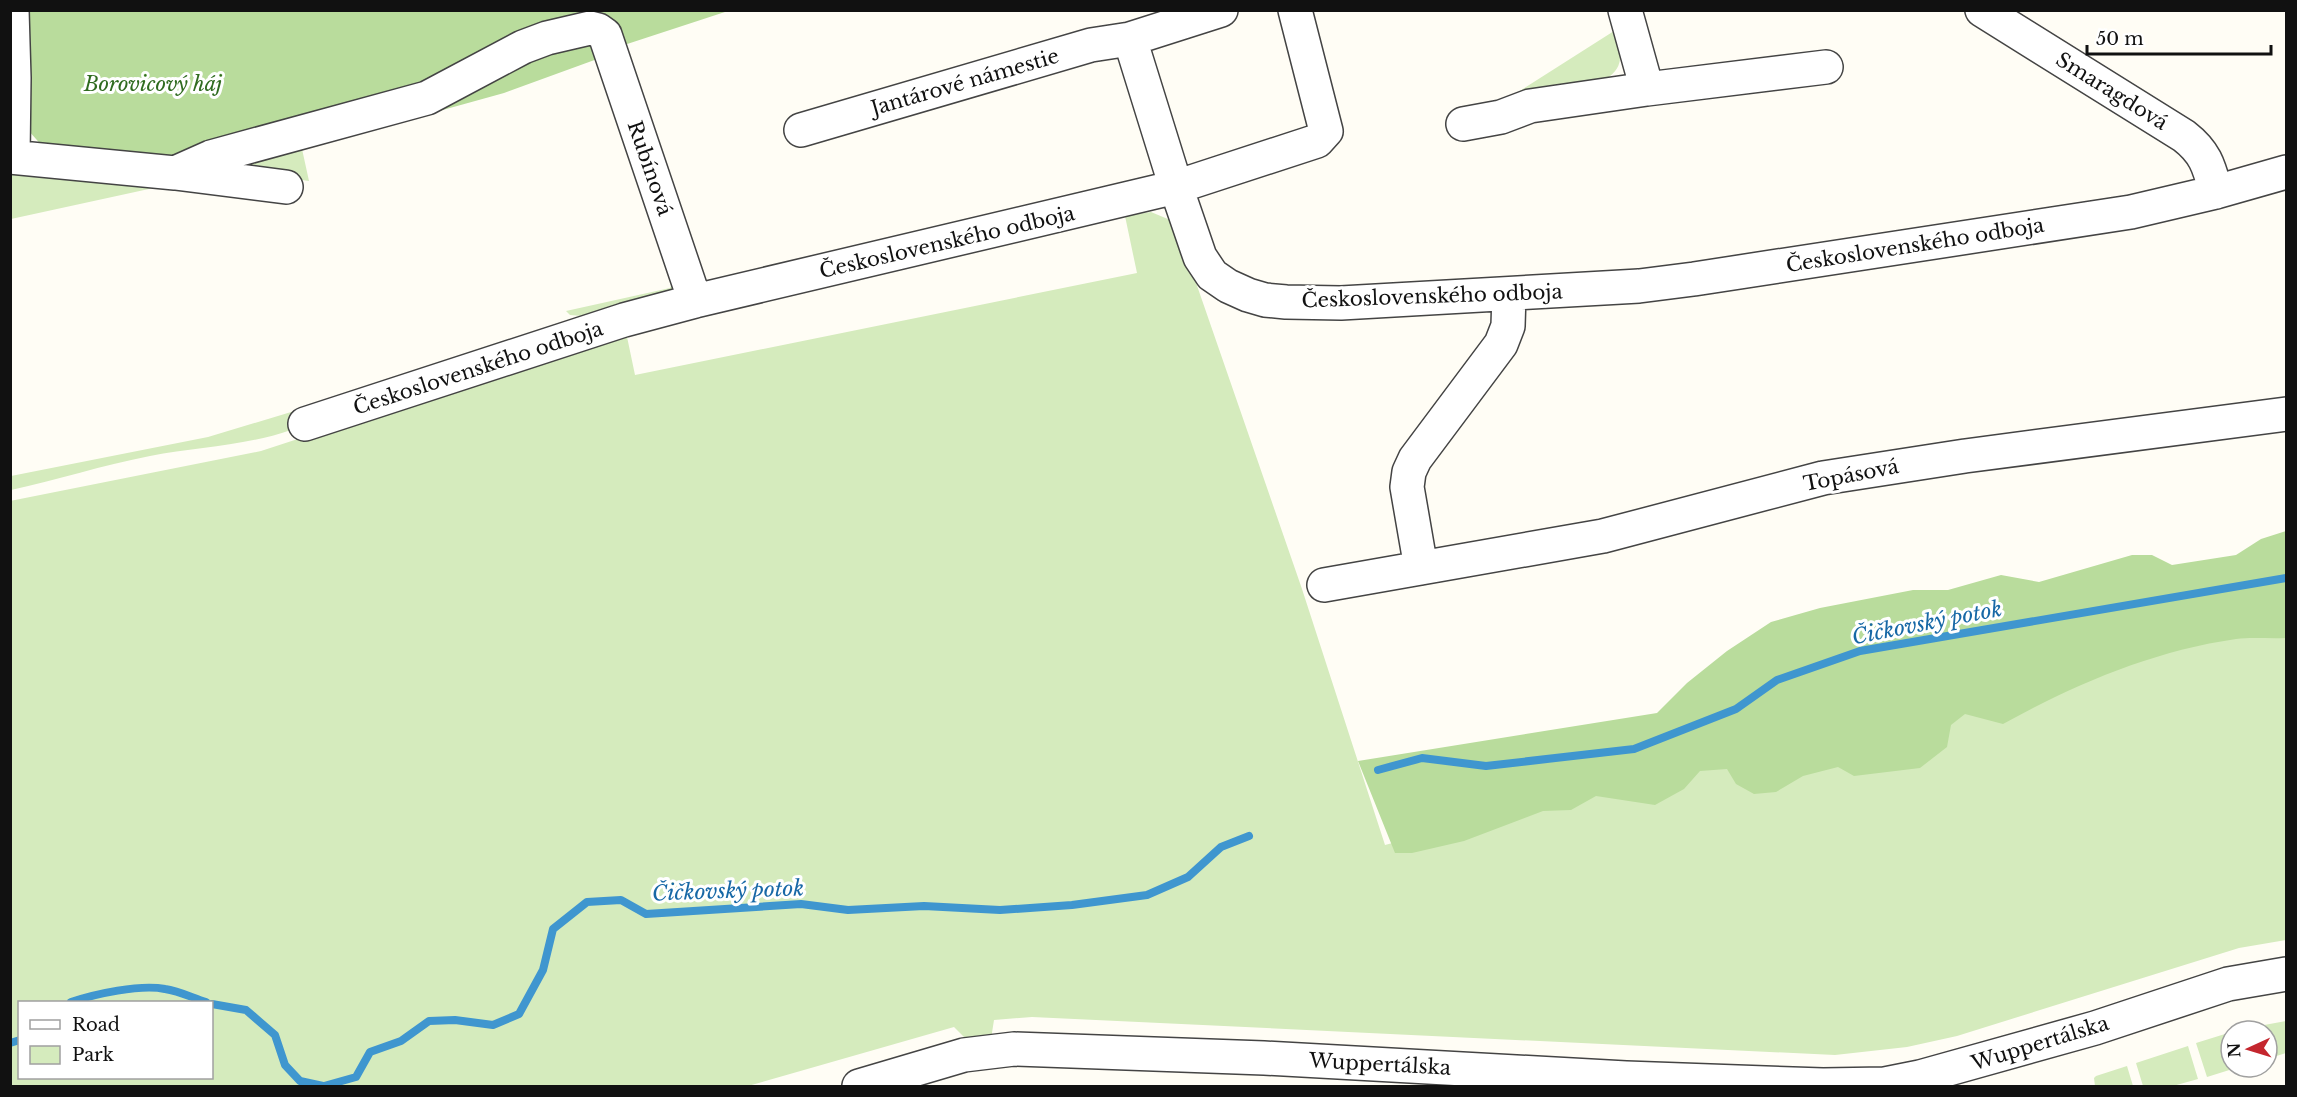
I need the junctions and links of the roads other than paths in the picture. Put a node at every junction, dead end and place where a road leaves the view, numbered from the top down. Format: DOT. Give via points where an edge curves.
graph roads {
  1 [pos="12,10"];
  2 [pos="1221,10"];
  3 [pos="1294,10"];
  4 [pos="1625,10"];
  5 [pos="1982,10"];
  6 [pos="1130,39"];
  7 [pos="1826,67"];
  8 [pos="1647,89"];
  9 [pos="1463,124"];
  10 [pos="801,130"];
  11 [pos="12,157"];
  12 [pos="2286,172"];
  13 [pos="175,173"];
  14 [pos="1176,186"];
  15 [pos="286,187"];
  16 [pos="2216,192"];
  17 [pos="1509,294"];
  18 [pos="695,301"];
  19 [pos="2286,414"];
  20 [pos="305,424"];
  21 [pos="1422,568"];
  22 [pos="1324,585"];
  23 [pos="2286,974"];
  24 [pos="859,1086"];
  1 -- 11 [label="street"];
  2 -- 6 [label="street, Jantárové námestie"];
  3 -- 14 [label="street" via="1326,131 1317,141"];
  4 -- 8 [label="street"];
  5 -- 16 [label="street, Smaragdová" via="2184,136 2201,151"];
  6 -- 10 [label="street, Jantárové námestie" via="1091,45"];
  6 -- 14 [label="street"];
  7 -- 8 [label="street"];
  8 -- 9 [label="street" via="1530,106 1501,117"];
  11 -- 13 [label="street"];
  12 -- 16 [label="street, Československého odboja"];
  13 -- 15 [label="street"];
  13 -- 18 [label="street, Rubínová" via="211,157 427,98 523,47 590,28 605,35"];
  14 -- 17 [label="street, Československého odboja" via="1200,257 1212,275 1248,295 1286,302 1341,303"];
  14 -- 18 [label="street, Československého odboja"];
  16 -- 17 [label="street, Československého odboja" via="2131,212 1694,279"];
  17 -- 21 [label="street" via="1508,326 1501,344 1409,472 1407,487"];
  18 -- 20 [label="street, Československého odboja" via="624,320"];
  19 -- 21 [label="street, Topásová" via="1823,478 1603,536"];
  21 -- 22 [label="street, Topásová"];
  23 -- 24 [label="street, Wuppertálska" via="2228,984 2095,1028 1885,1084 1626,1078 1014,1049 964,1055"];
}
